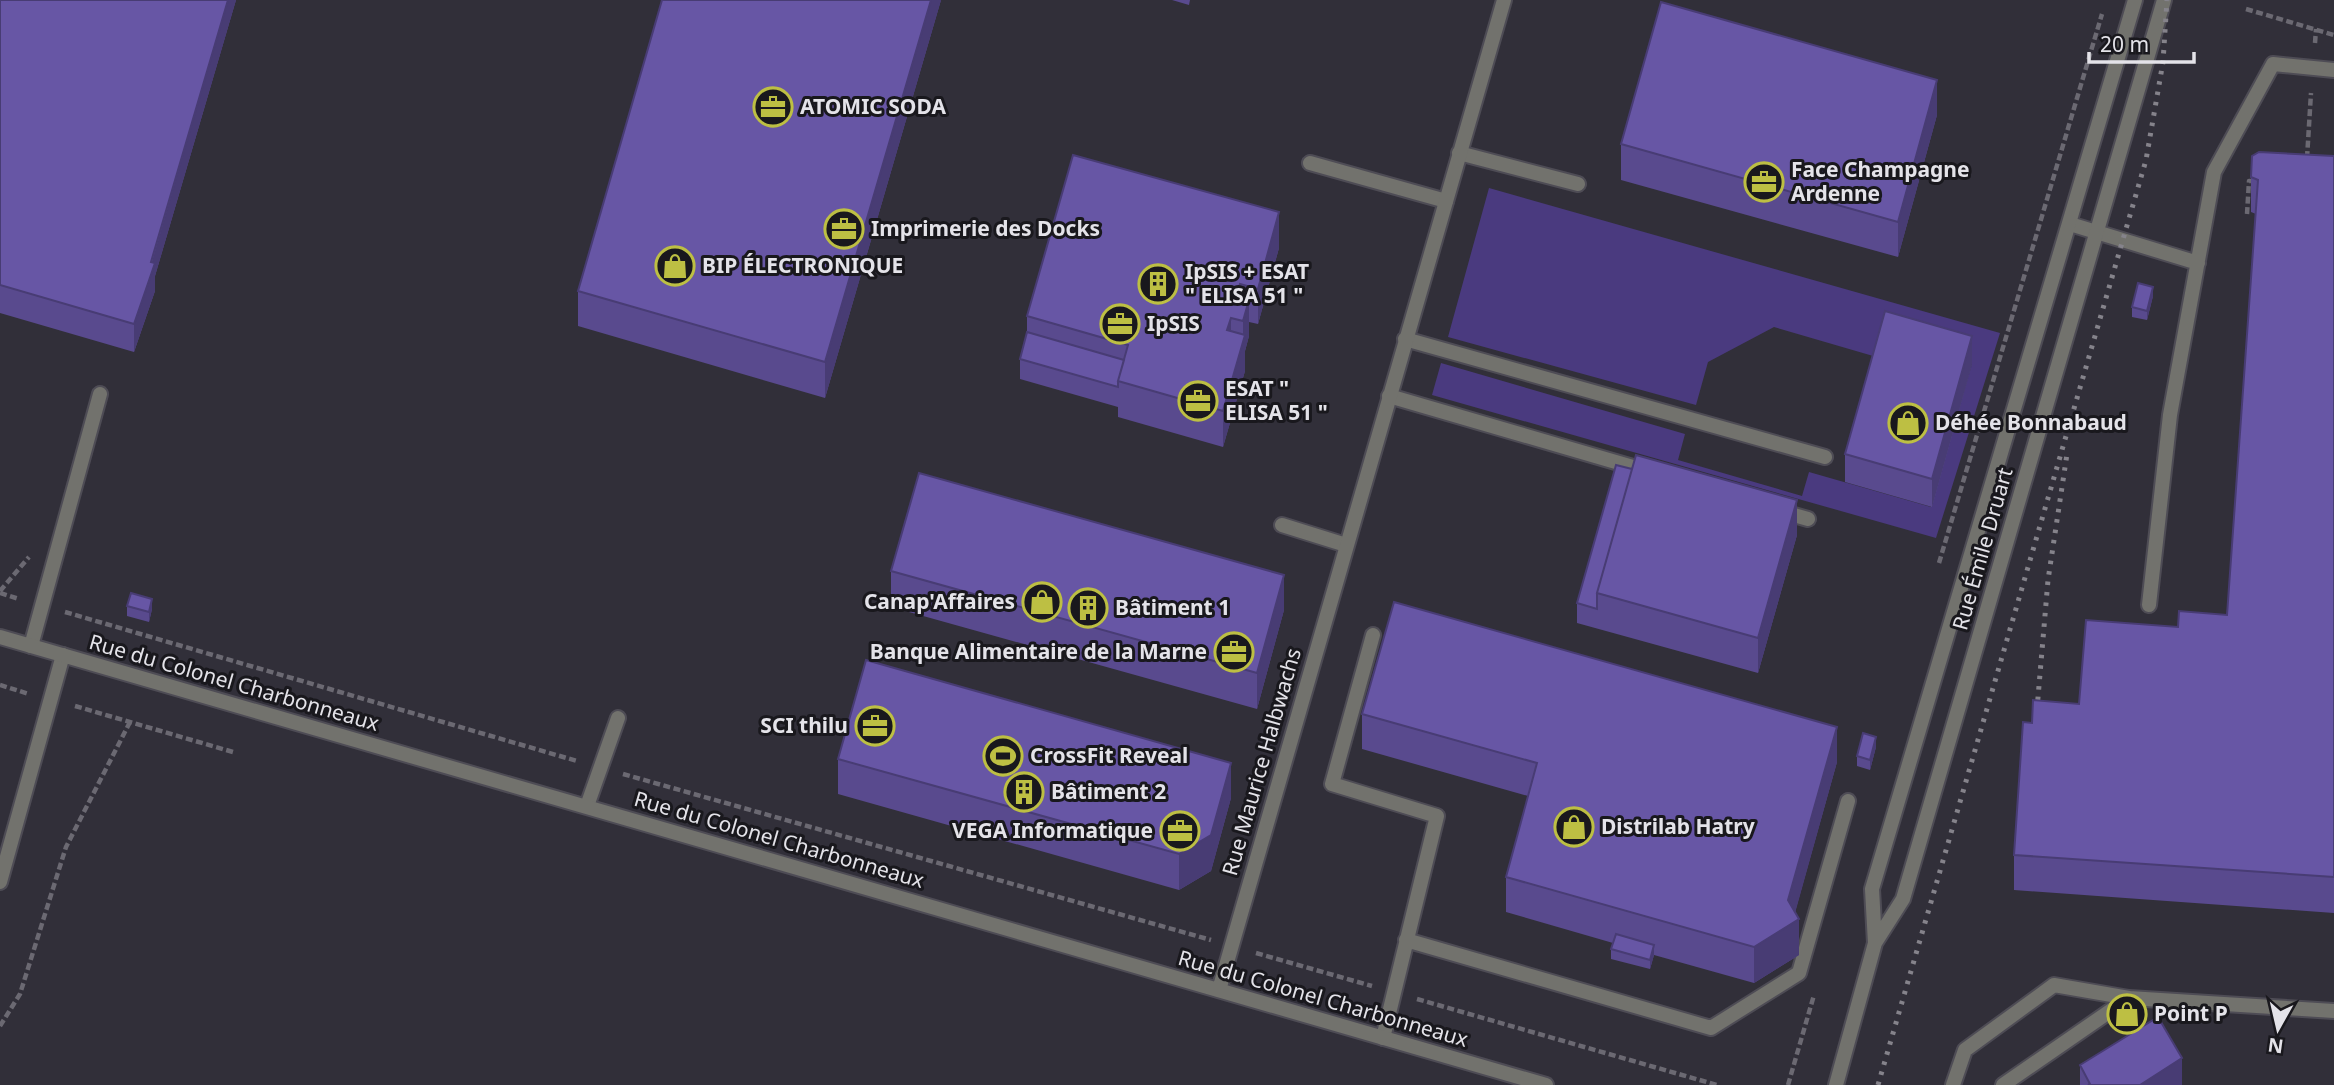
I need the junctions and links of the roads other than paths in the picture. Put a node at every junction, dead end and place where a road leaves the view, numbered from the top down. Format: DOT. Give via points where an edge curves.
graph roads {
  1 [pos="1504,0"];
  2 [pos="2135,0"];
  3 [pos="2164,0"];
  4 [pos="2334,70"];
  5 [pos="1459,153"];
  6 [pos="1310,163"];
  7 [pos="1578,184"];
  8 [pos="1446,201"];
  9 [pos="2070,224"];
  10 [pos="2097,232"];
  11 [pos="2198,262"];
  12 [pos="1405,339"];
  13 [pos="100,394"];
  14 [pos="1389,396"];
  15 [pos="1825,457"];
  16 [pos="1665,477"];
  17 [pos="1769,508"];
  18 [pos="1808,519"];
  19 [pos="1282,525"];
  20 [pos="1346,545"];
  21 [pos="2149,605"];
  22 [pos="1373,635"];
  23 [pos="0,637"];
  24 [pos="31,646"];
  25 [pos="63,655"];
  26 [pos="618,719"];
  27 [pos="1847,801"];
  28 [pos="587,806"];
  29 [pos="0,882"];
  30 [pos="1406,940"];
  31 [pos="1875,943"];
  32 [pos="1219,990"];
  33 [pos="2129,998"];
  34 [pos="2334,1011"];
  35 [pos="1383,1038"];
  36 [pos="1546,1085"];
  37 [pos="1836,1085"];
  38 [pos="1954,1085"];
  39 [pos="2003,1085"];
  1 -- 5 [label="street, Rue Maurice Halbwachs"];
  2 -- 9 [label="street, Rue Émile Druart"];
  3 -- 10 [label="street, Rue Émile Druart"];
  4 -- 11 [label="street" via="2273,64 2214,172"];
  5 -- 7 [label="street"];
  5 -- 8 [label="street, Rue Maurice Halbwachs"];
  6 -- 8 [label="street"];
  8 -- 12 [label="street, Rue Maurice Halbwachs"];
  9 -- 10 [label="street"];
  9 -- 31 [label="street, Rue Émile Druart" via="1872,889"];
  10 -- 11 [label="street"];
  10 -- 31 [label="street, Rue Émile Druart" via="1903,898"];
  11 -- 21 [label="street" via="2170,415"];
  12 -- 14 [label="street, Rue Maurice Halbwachs"];
  12 -- 15 [label="street"];
  13 -- 24 [label="street"];
  14 -- 16 [label="street"];
  14 -- 20 [label="street, Rue Maurice Halbwachs"];
  17 -- 18 [label="street"];
  19 -- 20 [label="street"];
  20 -- 32 [label="street, Rue Maurice Halbwachs"];
  22 -- 30 [label="street" via="1332,785 1437,817"];
  23 -- 24 [label="street, Rue du Colonel Charbonneaux"];
  24 -- 25 [label="street, Rue du Colonel Charbonneaux"];
  25 -- 28 [label="street, Rue du Colonel Charbonneaux"];
  25 -- 29 [label="street"];
  26 -- 28 [label="street"];
  27 -- 30 [label="street" via="1799,973 1711,1028"];
  28 -- 32 [label="street, Rue du Colonel Charbonneaux"];
  30 -- 35 [label="street"];
  31 -- 37 [label="street, Rue Émile Druart"];
  32 -- 35 [label="street, Rue du Colonel Charbonneaux"];
  33 -- 34 [label="street"];
  33 -- 38 [label="street" via="2054,985 1965,1050"];
  33 -- 39 [label="street"];
  35 -- 36 [label="street, Rue du Colonel Charbonneaux"];
}
